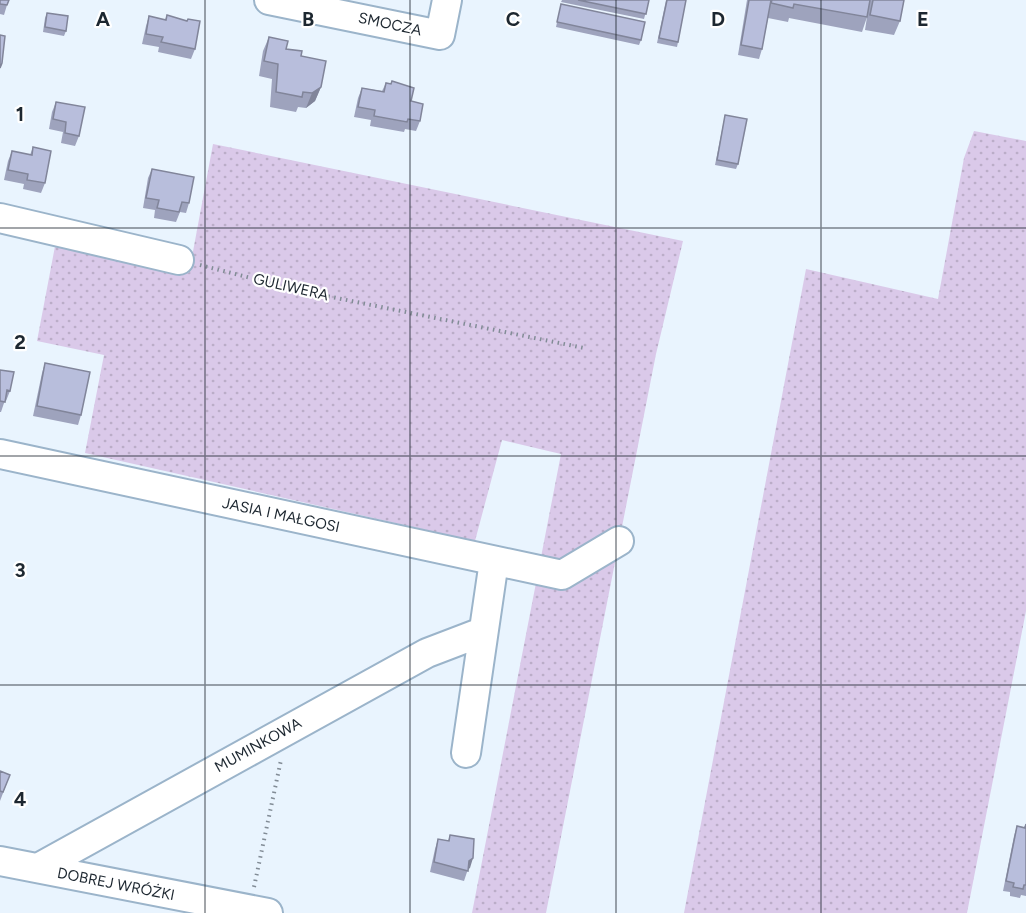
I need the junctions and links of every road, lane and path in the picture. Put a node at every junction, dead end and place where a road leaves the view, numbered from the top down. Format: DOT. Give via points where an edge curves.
graph roads {
  1 [pos="269,0"];
  2 [pos="447,0"];
  3 [pos="0,218"];
  4 [pos="178,260"];
  5 [pos="584,348"];
  6 [pos="0,454"];
  7 [pos="620,541"];
  8 [pos="494,561"];
  9 [pos="482,632"];
  10 [pos="298,723"];
  11 [pos="466,753"];
  12 [pos="0,861"];
  13 [pos="38,868"];
  14 [pos="137,901"];
  15 [pos="259,911"];
  1 -- 2 [label="street, SMOCZA" via="440,35"];
  3 -- 4 [label="street"];
  4 -- 5 [label="path, GULIWERA" via="302,291"];
  6 -- 8 [label="street, JASIA I MAŁGOSI"];
  7 -- 8 [label="street, JASIA I MAŁGOSI" via="562,575"];
  8 -- 9 [label="street"];
  9 -- 10 [label="street, MUMINKOWA" via="428,653"];
  9 -- 11 [label="street"];
  10 -- 13 [label="street, MUMINKOWA"];
  10 -- 15 [label="path" via="279,765"];
  12 -- 13 [label="street, DOBREJ WRÓŻKI"];
  13 -- 14 [label="street, DOBREJ WRÓŻKI"];
  14 -- 15 [label="street, DOBREJ WRÓŻKI"];
}
